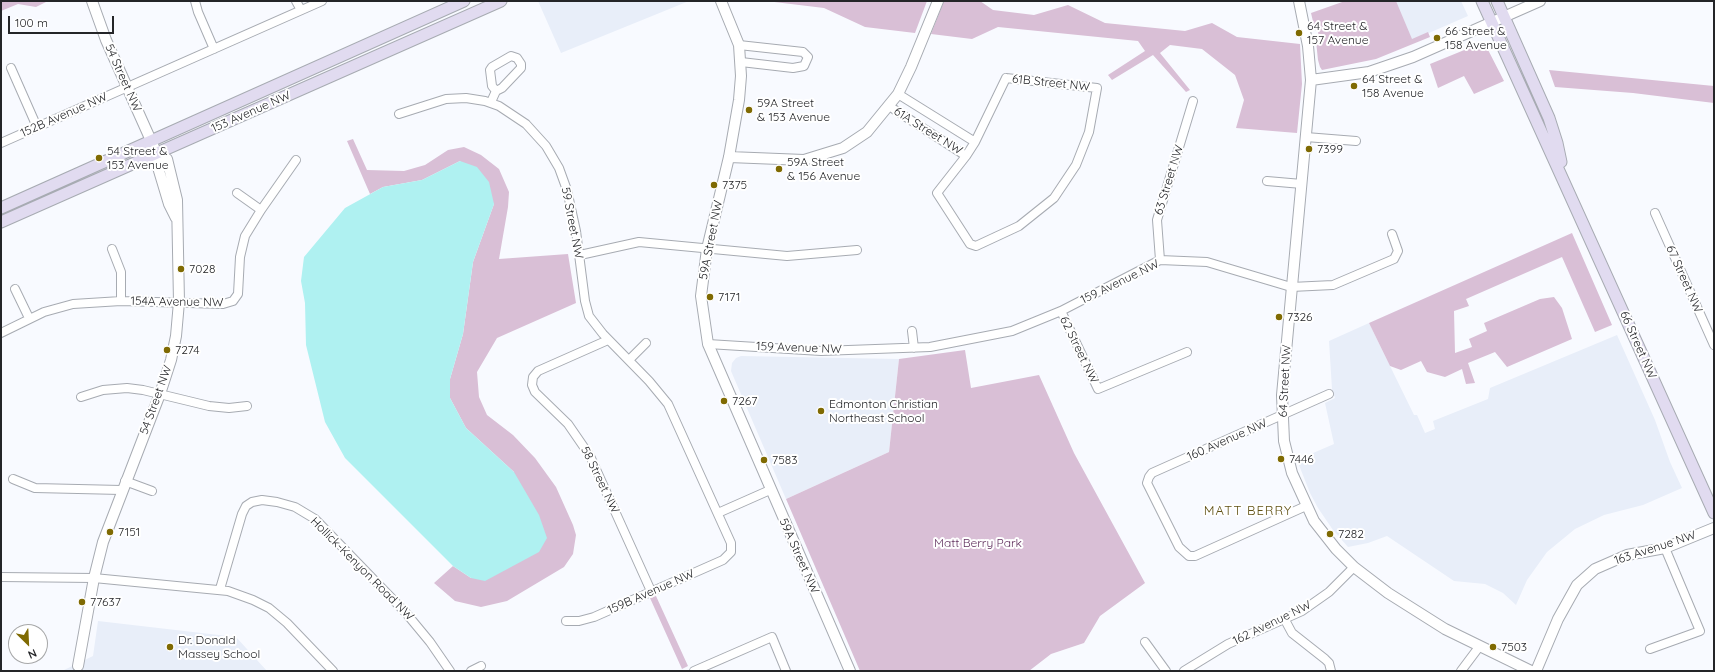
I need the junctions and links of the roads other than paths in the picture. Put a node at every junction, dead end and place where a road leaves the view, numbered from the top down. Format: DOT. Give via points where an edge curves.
graph roads {
  1 [pos="92,1"];
  2 [pos="195,1"];
  3 [pos="296,1"];
  4 [pos="322,1"];
  5 [pos="464,1"];
  6 [pos="501,1"];
  7 [pos="721,1"];
  8 [pos="938,1"];
  9 [pos="1299,1"];
  10 [pos="1482,1"];
  11 [pos="1497,1"];
  12 [pos="1540,1"];
  13 [pos="301,10"];
  14 [pos="1504,17"];
  15 [pos="1492,22"];
  16 [pos="739,45"];
  17 [pos="214,48"];
  18 [pos="741,62"];
  19 [pos="11,68"];
  20 [pos="1311,80"];
  21 [pos="127,87"];
  22 [pos="496,91"];
  23 [pos="898,94"];
  24 [pos="1193,101"];
  25 [pos="491,102"];
  26 [pos="889,106"];
  27 [pos="399,114"];
  28 [pos="37,127"];
  29 [pos="1306,137"];
  30 [pos="1356,141"];
  31 [pos="151,142"];
  32 [pos="975,142"];
  33 [pos="1,143"];
  34 [pos="156,154"];
  35 [pos="966,156"];
  36 [pos="729,157"];
  37 [pos="296,160"];
  38 [pos="1563,177"];
  39 [pos="1267,181"];
  40 [pos="1302,184"];
  41 [pos="237,193"];
  42 [pos="1,208"];
  43 [pos="261,210"];
  44 [pos="1655,213"];
  45 [pos="1,222"];
  46 [pos="1392,234"];
  47 [pos="707,248"];
  48 [pos="112,249"];
  49 [pos="857,250"];
  50 [pos="580,255"];
  51 [pos="1160,260"];
  52 [pos="1291,287"];
  53 [pos="15,289"];
  54 [pos="121,301"];
  55 [pos="179,302"];
  56 [pos="1060,311"];
  57 [pos="29,318"];
  58 [pos="912,331"];
  59 [pos="1,333"];
  60 [pos="608,340"];
  61 [pos="646,343"];
  62 [pos="708,344"];
  63 [pos="1714,345"];
  64 [pos="914,348"];
  65 [pos="1187,352"];
  66 [pos="629,360"];
  67 [pos="160,394"];
  68 [pos="1329,394"];
  69 [pos="81,397"];
  70 [pos="247,406"];
  71 [pos="1282,415"];
  72 [pos="13,479"];
  73 [pos="126,480"];
  74 [pos="121,490"];
  75 [pos="770,490"];
  76 [pos="152,491"];
  77 [pos="1306,506"];
  78 [pos="718,513"];
  79 [pos="1714,513"];
  80 [pos="1714,528"];
  81 [pos="1665,548"];
  82 [pos="731,552"];
  83 [pos="1354,567"];
  84 [pos="1,578"];
  85 [pos="94,578"];
  86 [pos="220,589"];
  87 [pos="651,591"];
  88 [pos="1285,620"];
  89 [pos="566,621"];
  90 [pos="1144,642"];
  91 [pos="1478,647"];
  92 [pos="1650,649"];
  93 [pos="78,666"];
  94 [pos="482,666"];
  95 [pos="1331,670"];
  96 [pos="333,671"];
  97 [pos="450,671"];
  98 [pos="471,671"];
  99 [pos="694,671"];
  100 [pos="786,671"];
  101 [pos="850,671"];
  102 [pos="1166,671"];
  103 [pos="1184,671"];
  104 [pos="1461,671"];
  105 [pos="1531,671"];
  106 [pos="1536,671"];
  1 -- 21 [label="street, 54 Street NW"];
  2 -- 17 [label="street"];
  3 -- 13 [label="street"];
  4 -- 13 [label="street, 152B Avenue NW"];
  5 -- 31 [label="main road, 153 Avenue NW"];
  6 -- 34 [label="main road, 153 Avenue NW"];
  7 -- 16 [label="street, 59A Street NW"];
  8 -- 23 [label="street"];
  9 -- 20 [label="street, 64 Street NW" via="1308,46"];
  10 -- 15 [label="main road, 66 Street NW"];
  11 -- 14 [label="main road, 66 Street NW"];
  12 -- 14 [label="street"];
  13 -- 17 [label="street, 152B Avenue NW"];
  14 -- 15 [label="street"];
  14 -- 38 [label="main road, 66 Street NW" via="1549,118 1557,143"];
  15 -- 20 [label="street" via="1413,57 1369,72"];
  15 -- 38 [label="main road, 66 Street NW"];
  16 -- 18 [label="street, 59A Street NW"];
  16 -- 18 [label="street" via="803,52 808,57 804,66 793,68"];
  17 -- 21 [label="street, 152B Avenue NW"];
  18 -- 36 [label="street, 59A Street NW" via="739,100"];
  19 -- 28 [label="street"];
  20 -- 29 [label="street, 64 Street NW"];
  21 -- 28 [label="street, 152B Avenue NW"];
  21 -- 31 [label="street, 54 Street NW"];
  22 -- 25 [label="street"];
  23 -- 26 [label="street"];
  23 -- 32 [label="street, 61A Street NW"];
  24 -- 51 [label="street, 63 Street NW" via="1157,220"];
  25 -- 27 [label="street, 59 Street NW" via="466,98 446,99"];
  25 -- 50 [label="street, 59 Street NW" via="526,124 555,161 567,190"];
  26 -- 35 [label="street, 61A Street NW"];
  26 -- 36 [label="street" via="867,132 842,148 804,160"];
  28 -- 33 [label="street, 152B Avenue NW"];
  29 -- 30 [label="street"];
  29 -- 40 [label="street, 64 Street NW"];
  31 -- 34 [label="street, 54 Street NW"];
  31 -- 42 [label="main road, 153 Avenue NW"];
  32 -- 35 [label="street"];
  32 -- 35 [label="street, 61B Street NW" via="1006,78 1097,88 1084,145 1076,165 1054,198 1019,226 976,246 970,244 937,193"];
  34 -- 45 [label="main road, 153 Avenue NW"];
  34 -- 55 [label="street, 54 Street NW" via="166,159 177,200"];
  36 -- 47 [label="street, 59A Street NW"];
  37 -- 43 [label="street"];
  38 -- 79 [label="main road, 66 Street NW"];
  39 -- 40 [label="street"];
  40 -- 52 [label="street, 64 Street NW"];
  41 -- 43 [label="street"];
  43 -- 55 [label="street, 154A Avenue NW" via="243,242 238,290 233,301 223,304"];
  44 -- 63 [label="street, 67 Street NW"];
  46 -- 52 [label="street, 159 Avenue NW" via="1398,251 1394,259 1333,285"];
  47 -- 49 [label="street" via="787,256"];
  47 -- 50 [label="street" via="640,242"];
  47 -- 62 [label="street, 59A Street NW" via="701,296"];
  48 -- 54 [label="street, 154A Avenue NW" via="121,272"];
  50 -- 60 [label="street, 59 Street NW" via="587,310"];
  51 -- 52 [label="street, 159 Avenue NW" via="1207,262"];
  51 -- 56 [label="street, 159 Avenue NW"];
  52 -- 71 [label="street, 64 Street NW"];
  53 -- 57 [label="street"];
  54 -- 55 [label="street, 154A Avenue NW"];
  54 -- 57 [label="street, 154A Avenue NW" via="73,304"];
  55 -- 67 [label="street, 54 Street NW" via="174,348"];
  56 -- 64 [label="street, 159 Avenue NW" via="1012,331"];
  56 -- 65 [label="street, 62 Street NW" via="1098,388"];
  57 -- 59 [label="street, 154A Avenue NW"];
  58 -- 64 [label="street"];
  60 -- 66 [label="street, 59 Street NW"];
  60 -- 87 [label="street, 58 Street NW" via="538,371 531,380 532,386 568,424 590,456"];
  61 -- 66 [label="street"];
  62 -- 64 [label="street, 159 Avenue NW" via="821,351"];
  62 -- 75 [label="street, 59A Street NW"];
  66 -- 78 [label="street, 59 Street NW" via="668,404"];
  67 -- 69 [label="street" via="118,388"];
  67 -- 70 [label="street" via="209,406"];
  67 -- 73 [label="street, 54 Street NW"];
  68 -- 71 [label="street, 160 Avenue NW"];
  71 -- 77 [label="street, 64 Street NW" via="1284,441 1292,473"];
  71 -- 77 [label="street, 160 Avenue NW" via="1152,473 1147,483 1179,547 1189,556 1195,556"];
  72 -- 74 [label="street" via="35,488"];
  73 -- 74 [label="street, 54 Street NW"];
  73 -- 76 [label="street"];
  74 -- 85 [label="street, 54 Street NW" via="102,542"];
  75 -- 78 [label="street"];
  75 -- 101 [label="street, 59A Street NW"];
  77 -- 83 [label="street, 64 Street NW" via="1324,534"];
  78 -- 82 [label="street, 59 Street NW" via="731,543"];
  80 -- 81 [label="street, 163 Avenue NW"];
  81 -- 92 [label="street" via="1700,631"];
  81 -- 106 [label="street, 163 Avenue NW" via="1627,555 1595,569 1577,585 1558,619"];
  82 -- 87 [label="street, 159B Avenue NW" via="722,560"];
  83 -- 88 [label="street, 162 Avenue NW" via="1315,602"];
  83 -- 91 [label="street, 64 Street NW" via="1422,616"];
  84 -- 85 [label="street"];
  85 -- 86 [label="street"];
  85 -- 93 [label="street, 54 Street NW"];
  86 -- 96 [label="street" via="269,608"];
  86 -- 97 [label="street, Hollick-Kenyon Road NW" via="246,506 262,500 296,507 318,522 406,613"];
  87 -- 89 [label="street, 159B Avenue NW" via="594,617"];
  88 -- 95 [label="street" via="1292,633 1325,659"];
  88 -- 103 [label="street, 162 Avenue NW" via="1228,644"];
  90 -- 102 [label="street"];
  91 -- 104 [label="street"];
  91 -- 105 [label="street, 64 Street NW"];
  94 -- 98 [label="street"];
  99 -- 100 [label="street" via="772,637"];
}
